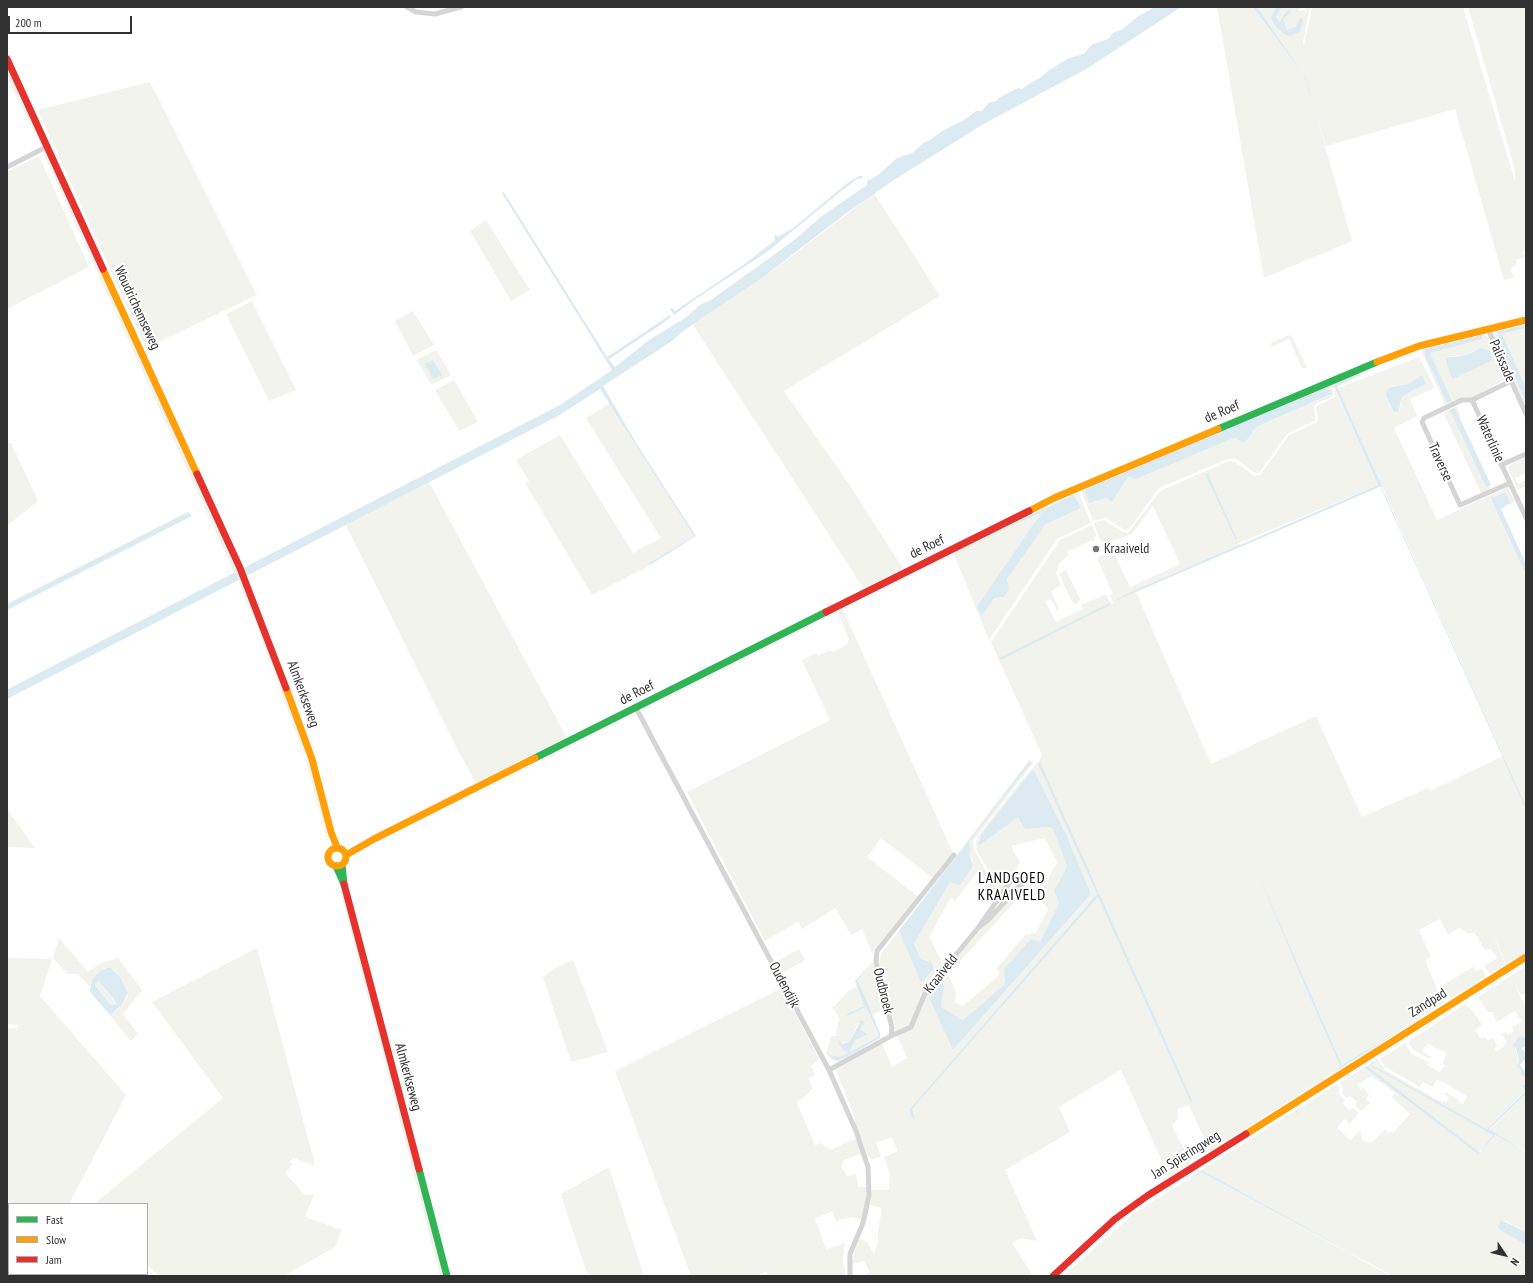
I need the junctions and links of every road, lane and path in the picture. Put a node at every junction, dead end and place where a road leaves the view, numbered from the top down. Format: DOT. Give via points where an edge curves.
graph roads {
  1 [pos="407,7"];
  2 [pos="461,7"];
  3 [pos="7,59"];
  4 [pos="48,146"];
  5 [pos="7,167"];
  6 [pos="1526,320"];
  7 [pos="1488,329"];
  8 [pos="1511,381"];
  9 [pos="1472,400"];
  10 [pos="1526,414"];
  11 [pos="1526,454"];
  12 [pos="1501,465"];
  13 [pos="1510,483"];
  14 [pos="1524,508"];
  15 [pos="1526,518"];
  16 [pos="240,568"];
  17 [pos="636,708"];
  18 [pos="340,851"];
  19 [pos="954,855"];
  20 [pos="339,866"];
  21 [pos="978,928"];
  22 [pos="1526,957"];
  23 [pos="890,1036"];
  24 [pos="829,1070"];
  25 [pos="1344,1072"];
  26 [pos="447,1276"];
  27 [pos="850,1276"];
  28 [pos="1053,1276"];
  1 -- 2 [label="street" via="416,12 434,14"];
  3 -- 4 [label="street, Woudrichemseweg"];
  4 -- 5 [label="street"];
  4 -- 16 [label="street, Woudrichemseweg"];
  6 -- 7 [label="street, de Roef"];
  7 -- 8 [label="street, Palissade"];
  7 -- 17 [label="street, de Roef" via="1390,356 1054,498"];
  8 -- 9 [label="street, Waterlinie"];
  8 -- 10 [label="street, Palissade"];
  9 -- 12 [label="street, Waterlinie"];
  9 -- 13 [label="street, Traverse" via="1462,400 1424,418 1422,422 1428,436 1460,504"];
  11 -- 12 [label="street"];
  12 -- 13 [label="street, Waterlinie"];
  13 -- 14 [label="street, Waterlinie"];
  14 -- 15 [label="street, Waterlinie"];
  16 -- 18 [label="street, Almkerkseweg" via="300,723 331,832"];
  17 -- 18 [label="street, de Roef" via="359,846"];
  17 -- 24 [label="street, Oudendijk"];
  18 -- 20 [label="street" via="346,861"];
  18 -- 20 [label="street" via="329,852 328,858 330,864"];
  19 -- 23 [label="street, Oudbroek" via="877,951 876,962 892,1028"];
  20 -- 26 [label="street, Almkerkseweg"];
  21 -- 21 [label="street, Kraaiveld" via="1021,884 1021,878 1012,879"];
  21 -- 23 [label="street, Kraaiveld" via="926,991 911,1027"];
  22 -- 25 [label="street, Zandpad"];
  23 -- 24 [label="street"];
  24 -- 27 [label="street, Oudendijk" via="856,1131 868,1167 868,1205 850,1254"];
  25 -- 28 [label="street, Jan Spieringweg" via="1141,1200 1115,1219"];
}
